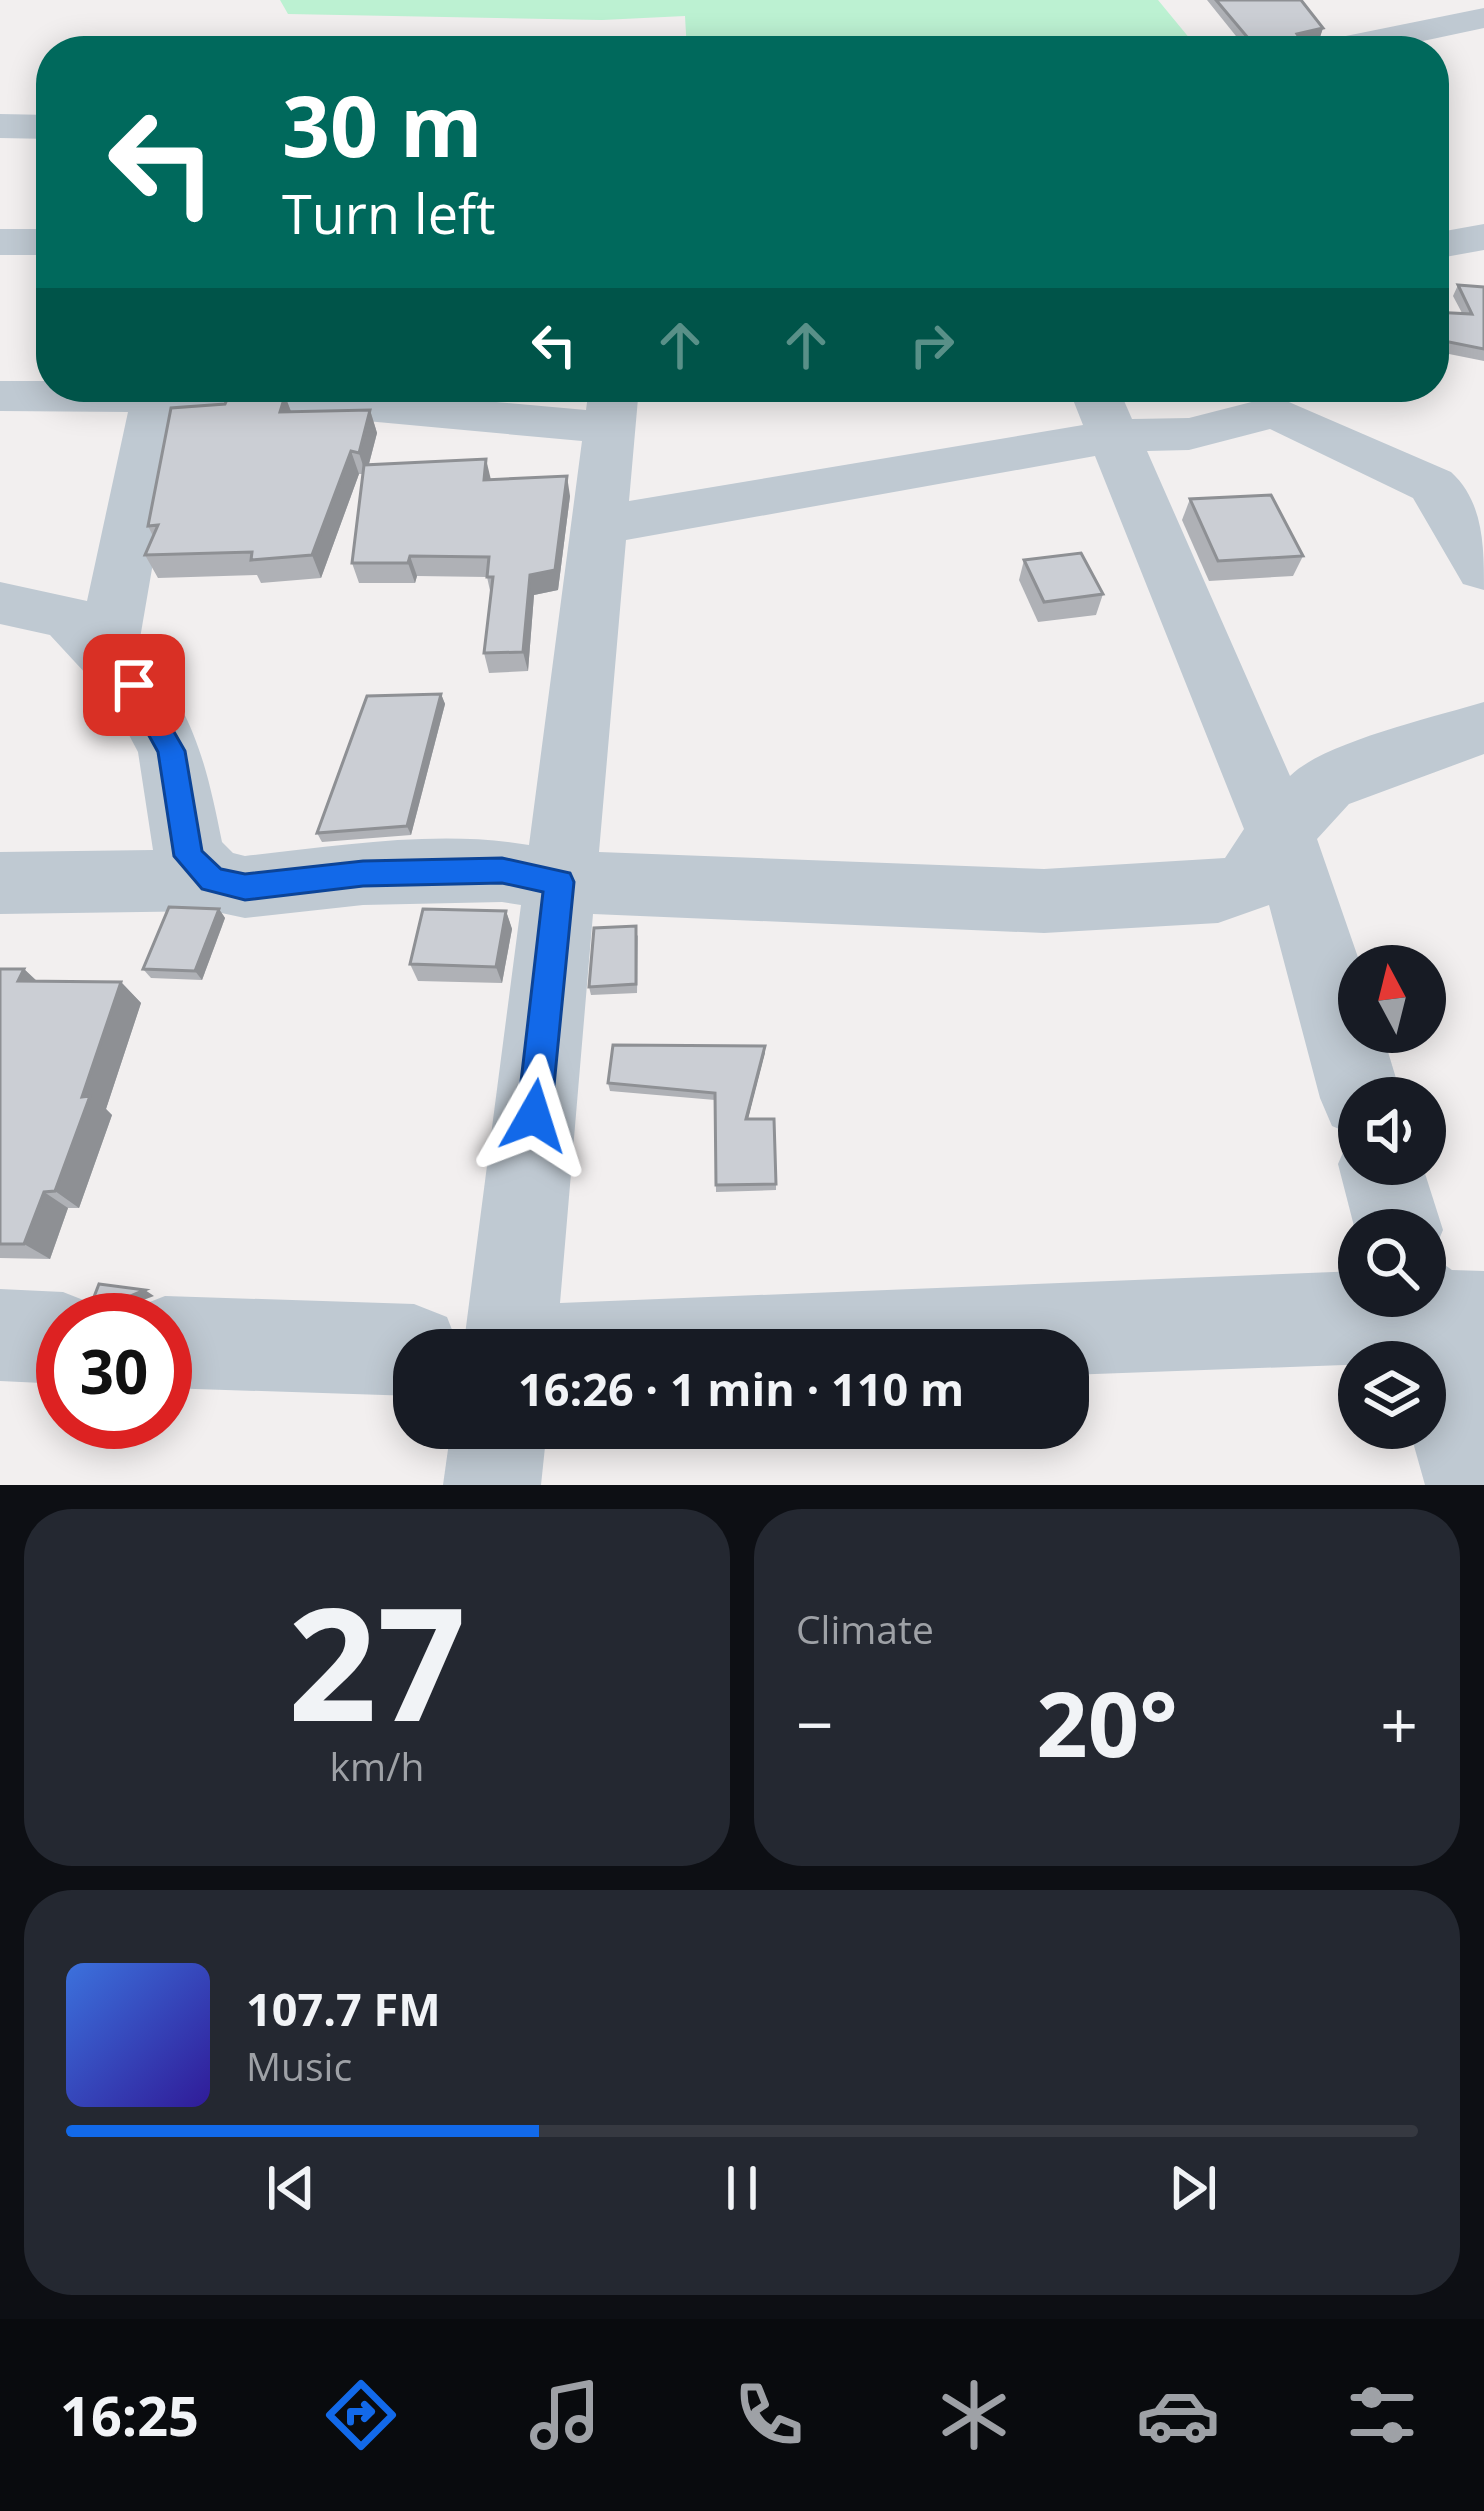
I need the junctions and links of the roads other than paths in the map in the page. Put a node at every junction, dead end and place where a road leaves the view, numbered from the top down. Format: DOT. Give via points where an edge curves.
graph roads {
  1 [pos="1484,18"];
  2 [pos="1398,36"];
  3 [pos="0,126"];
  4 [pos="36,127"];
  5 [pos="1484,237"];
  6 [pos="0,242"];
  7 [pos="36,242"];
  8 [pos="1449,243"];
  9 [pos="36,395"];
  10 [pos="0,396"];
  11 [pos="155,402"];
  12 [pos="344,402"];
  13 [pos="1342,402"];
  14 [pos="613,408"];
  15 [pos="1103,411"];
  16 [pos="1326,437"];
  17 [pos="602,525"];
  18 [pos="1484,570"];
  19 [pos="0,603"];
  20 [pos="106,656"];
  21 [pos="1484,728"];
  22 [pos="1280,832"];
  23 [pos="212,880"];
  24 [pos="560,882"];
  25 [pos="0,883"];
  26 [pos="1355,1077"];
  27 [pos="1338,1295"];
  28 [pos="1437,1317"];
  29 [pos="511,1329"];
  30 [pos="858,1329"];
  31 [pos="0,1335"];
  32 [pos="36,1337"];
  33 [pos="192,1343"];
  34 [pos="393,1349"];
  35 [pos="496,1449"];
  36 [pos="492,1485"];
  37 [pos="1474,1485"];
  1 -- 2 [label="street"];
  3 -- 4 [label="street"];
  5 -- 8 [label="street"];
  6 -- 7 [label="street"];
  9 -- 10 [label="street"];
  11 -- 20 [label="street"];
  12 -- 14 [label="street"];
  13 -- 16 [label="street"];
  14 -- 17 [label="street"];
  15 -- 16 [label="street" via="1189,434 1275,412"];
  15 -- 17 [label="street"];
  15 -- 22 [label="street"];
  16 -- 18 [label="street" via="1442,493"];
  17 -- 24 [label="street"];
  19 -- 20 [label="street" via="69,617"];
  20 -- 23 [label="street" via="134,685 171,751 189,856"];
  21 -- 22 [label="street" via="1324,785"];
  22 -- 24 [label="street" via="1250,881 1218,892 1044,901"];
  22 -- 26 [label="street"];
  23 -- 24 [label="street" via="245,887 502,871"];
  23 -- 25 [label="street"];
  24 -- 29 [label="street"];
  27 -- 30 [label="street"];
  28 -- 37 [label="street"];
  31 -- 32 [label="street"];
  33 -- 34 [label="street"];
  35 -- 36 [label="street"];
}
